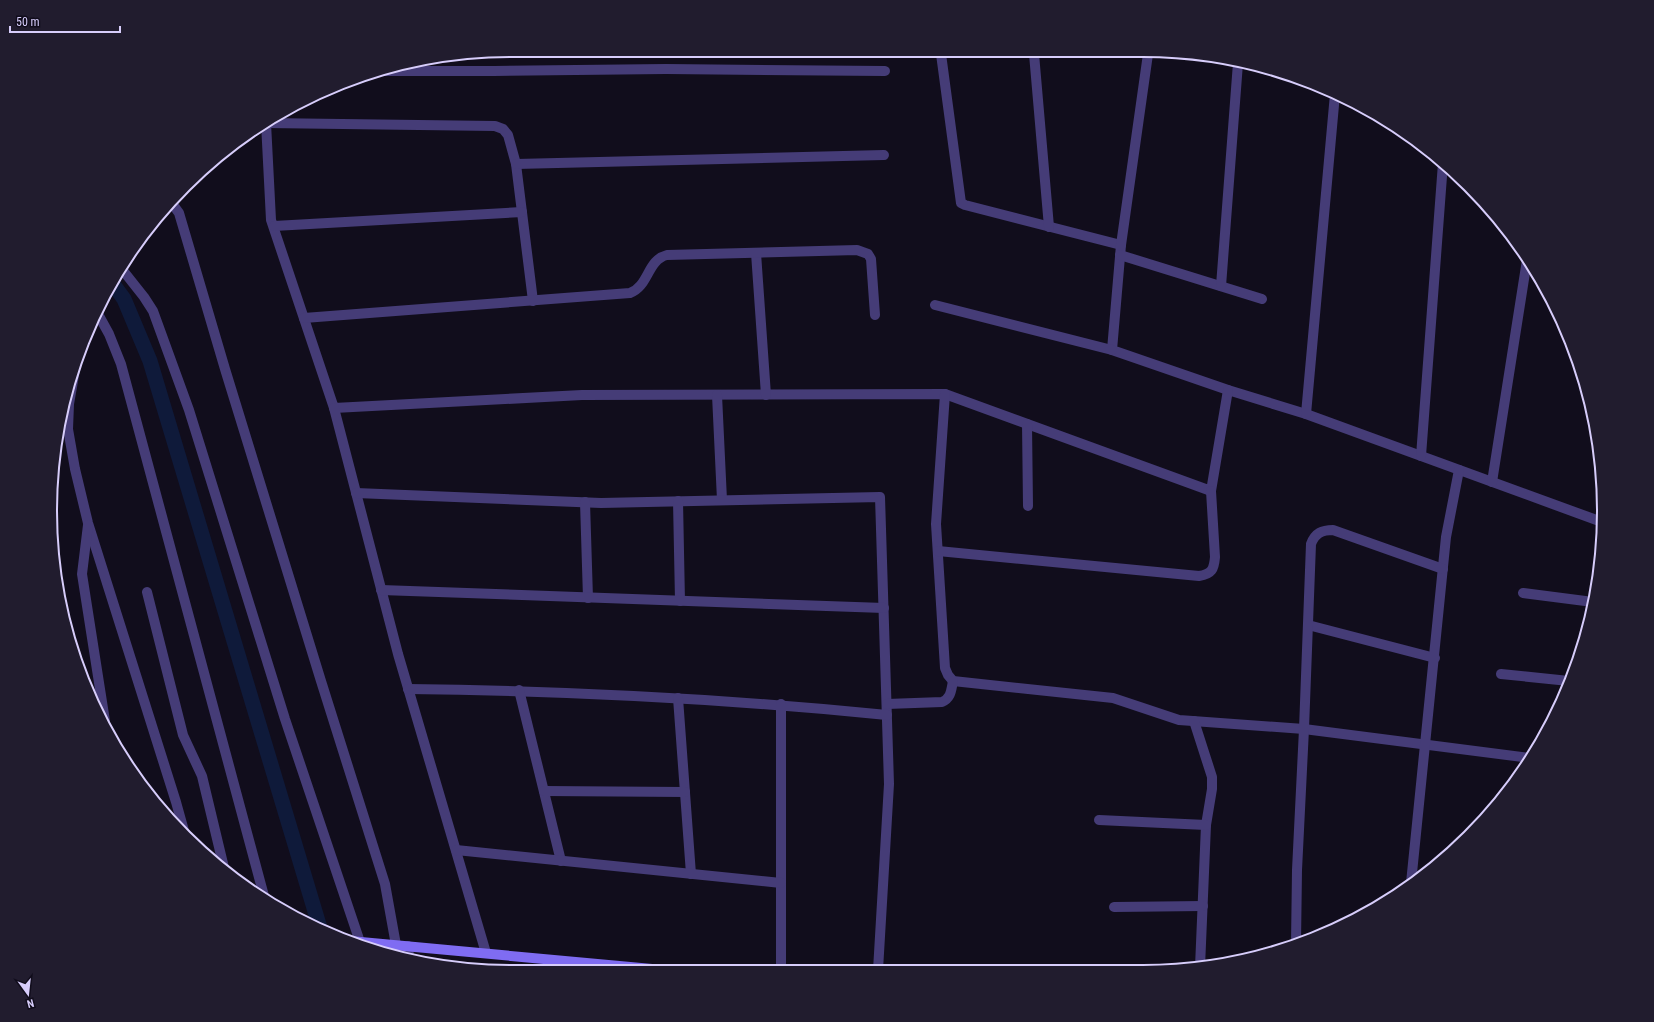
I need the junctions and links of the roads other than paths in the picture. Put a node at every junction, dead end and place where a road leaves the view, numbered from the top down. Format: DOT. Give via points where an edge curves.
graph roads {
  1 [pos="941,57"];
  2 [pos="1034,57"];
  3 [pos="1148,57"];
  4 [pos="1238,67"];
  5 [pos="398,71"];
  6 [pos="885,71"];
  7 [pos="1334,100"];
  8 [pos="276,123"];
  9 [pos="266,129"];
  10 [pos="884,155"];
  11 [pos="516,164"];
  12 [pos="1442,170"];
  13 [pos="175,207"];
  14 [pos="522,212"];
  15 [pos="274,226"];
  16 [pos="1048,227"];
  17 [pos="1120,250"];
  18 [pos="756,253"];
  19 [pos="1526,268"];
  20 [pos="125,273"];
  21 [pos="1221,286"];
  22 [pos="1262,299"];
  23 [pos="533,301"];
  24 [pos="935,305"];
  25 [pos="875,315"];
  26 [pos="100,318"];
  27 [pos="304,318"];
  28 [pos="1112,350"];
  29 [pos="1228,390"];
  30 [pos="945,394"];
  31 [pos="717,395"];
  32 [pos="766,395"];
  33 [pos="69,408"];
  34 [pos="334,408"];
  35 [pos="1306,414"];
  36 [pos="1027,424"];
  37 [pos="1421,456"];
  38 [pos="1459,470"];
  39 [pos="1492,482"];
  40 [pos="1211,491"];
  41 [pos="356,493"];
  42 [pos="722,500"];
  43 [pos="678,501"];
  44 [pos="585,502"];
  45 [pos="1028,506"];
  46 [pos="1597,520"];
  47 [pos="88,523"];
  48 [pos="938,551"];
  49 [pos="1443,569"];
  50 [pos="381,590"];
  51 [pos="147,592"];
  52 [pos="1523,593"];
  53 [pos="588,598"];
  54 [pos="680,601"];
  55 [pos="1588,601"];
  56 [pos="884,608"];
  57 [pos="1308,625"];
  58 [pos="1435,658"];
  59 [pos="1501,674"];
  60 [pos="1564,680"];
  61 [pos="953,681"];
  62 [pos="408,689"];
  63 [pos="519,690"];
  64 [pos="678,698"];
  65 [pos="781,704"];
  66 [pos="887,704"];
  67 [pos="104,711"];
  68 [pos="887,715"];
  69 [pos="1194,721"];
  70 [pos="1304,729"];
  71 [pos="1425,745"];
  72 [pos="1524,757"];
  73 [pos="544,791"];
  74 [pos="685,792"];
  75 [pos="1099,820"];
  76 [pos="182,823"];
  77 [pos="1206,825"];
  78 [pos="456,850"];
  79 [pos="222,860"];
  80 [pos="561,860"];
  81 [pos="691,874"];
  82 [pos="1412,876"];
  83 [pos="781,883"];
  84 [pos="262,890"];
  85 [pos="1203,906"];
  86 [pos="1114,907"];
  87 [pos="1296,938"];
  88 [pos="360,939"];
  89 [pos="373,944"];
  90 [pos="396,945"];
  91 [pos="408,946"];
  92 [pos="409,953"];
  93 [pos="486,953"];
  94 [pos="1200,961"];
  95 [pos="610,965"];
  96 [pos="781,965"];
  97 [pos="878,965"];
  1 -- 16 [label="street" via="960,203"];
  2 -- 16 [label="street"];
  3 -- 17 [label="street"];
  4 -- 21 [label="street"];
  5 -- 6 [label="street"];
  7 -- 35 [label="street"];
  8 -- 11 [label="street" via="495,126 503,129 508,135"];
  9 -- 15 [label="street" via="271,220"];
  10 -- 11 [label="street"];
  11 -- 14 [label="street"];
  12 -- 37 [label="street"];
  13 -- 90 [label="street" via="179,213 385,884"];
  14 -- 15 [label="street"];
  14 -- 23 [label="street"];
  15 -- 27 [label="street"];
  16 -- 17 [label="street"];
  17 -- 21 [label="street"];
  17 -- 28 [label="street"];
  18 -- 23 [label="street" via="667,255 655,261 637,291"];
  18 -- 25 [label="street" via="863,251 871,259"];
  18 -- 32 [label="street"];
  19 -- 39 [label="street"];
  20 -- 88 [label="street" via="153,311 184,395 282,712"];
  21 -- 22 [label="street"];
  23 -- 27 [label="street"];
  24 -- 28 [label="street"];
  26 -- 84 [label="street" via="122,364"];
  27 -- 34 [label="street"];
  28 -- 29 [label="street"];
  29 -- 35 [label="street"];
  29 -- 40 [label="street"];
  30 -- 32 [label="street"];
  30 -- 36 [label="street"];
  30 -- 48 [label="street" via="936,524"];
  31 -- 32 [label="street"];
  31 -- 34 [label="street" via="582,395"];
  31 -- 42 [label="street"];
  33 -- 47 [label="street" via="71,449"];
  34 -- 41 [label="street"];
  35 -- 37 [label="street"];
  36 -- 40 [label="street"];
  36 -- 45 [label="street"];
  37 -- 38 [label="street"];
  38 -- 39 [label="street"];
  38 -- 49 [label="street" via="1446,537"];
  39 -- 46 [label="street"];
  40 -- 48 [label="street" via="1215,557 1212,572 1206,575 1191,576"];
  41 -- 44 [label="street"];
  41 -- 50 [label="street"];
  42 -- 43 [label="street"];
  42 -- 56 [label="street" via="880,497"];
  43 -- 44 [label="street"];
  43 -- 54 [label="street"];
  44 -- 53 [label="street"];
  47 -- 67 [label="street" via="82,574"];
  47 -- 76 [label="street"];
  48 -- 61 [label="street" via="945,668"];
  49 -- 57 [label="street" via="1334,530 1318,532 1311,544"];
  49 -- 58 [label="street"];
  50 -- 53 [label="street"];
  50 -- 62 [label="street"];
  51 -- 79 [label="street" via="183,734 202,776"];
  52 -- 55 [label="street"];
  53 -- 54 [label="street"];
  54 -- 56 [label="street"];
  56 -- 66 [label="street"];
  57 -- 58 [label="street"];
  57 -- 70 [label="street"];
  58 -- 71 [label="street"];
  59 -- 60 [label="street"];
  61 -- 66 [label="street" via="950,695 942,702"];
  61 -- 69 [label="street" via="1113,698 1168,717"];
  62 -- 63 [label="street"];
  62 -- 78 [label="street"];
  63 -- 64 [label="street"];
  63 -- 73 [label="street"];
  64 -- 65 [label="street"];
  64 -- 74 [label="street"];
  65 -- 68 [label="street"];
  65 -- 83 [label="street"];
  66 -- 68 [label="street"];
  68 -- 97 [label="street" via="889,784"];
  69 -- 70 [label="street"];
  69 -- 77 [label="street" via="1212,777"];
  70 -- 71 [label="street"];
  70 -- 87 [label="street" via="1296,870"];
  71 -- 72 [label="street"];
  71 -- 82 [label="street"];
  73 -- 74 [label="street"];
  73 -- 80 [label="street"];
  74 -- 81 [label="street"];
  75 -- 77 [label="street"];
  77 -- 85 [label="street"];
  78 -- 80 [label="street"];
  78 -- 93 [label="street"];
  80 -- 81 [label="street"];
  81 -- 83 [label="street"];
  83 -- 96 [label="street"];
  85 -- 86 [label="street"];
  85 -- 94 [label="street"];
  89 -- 90 [label="street"];
  90 -- 91 [label="street"];
  91 -- 92 [label="street"];
  91 -- 93 [label="street"];
  93 -- 95 [label="street"];
}
